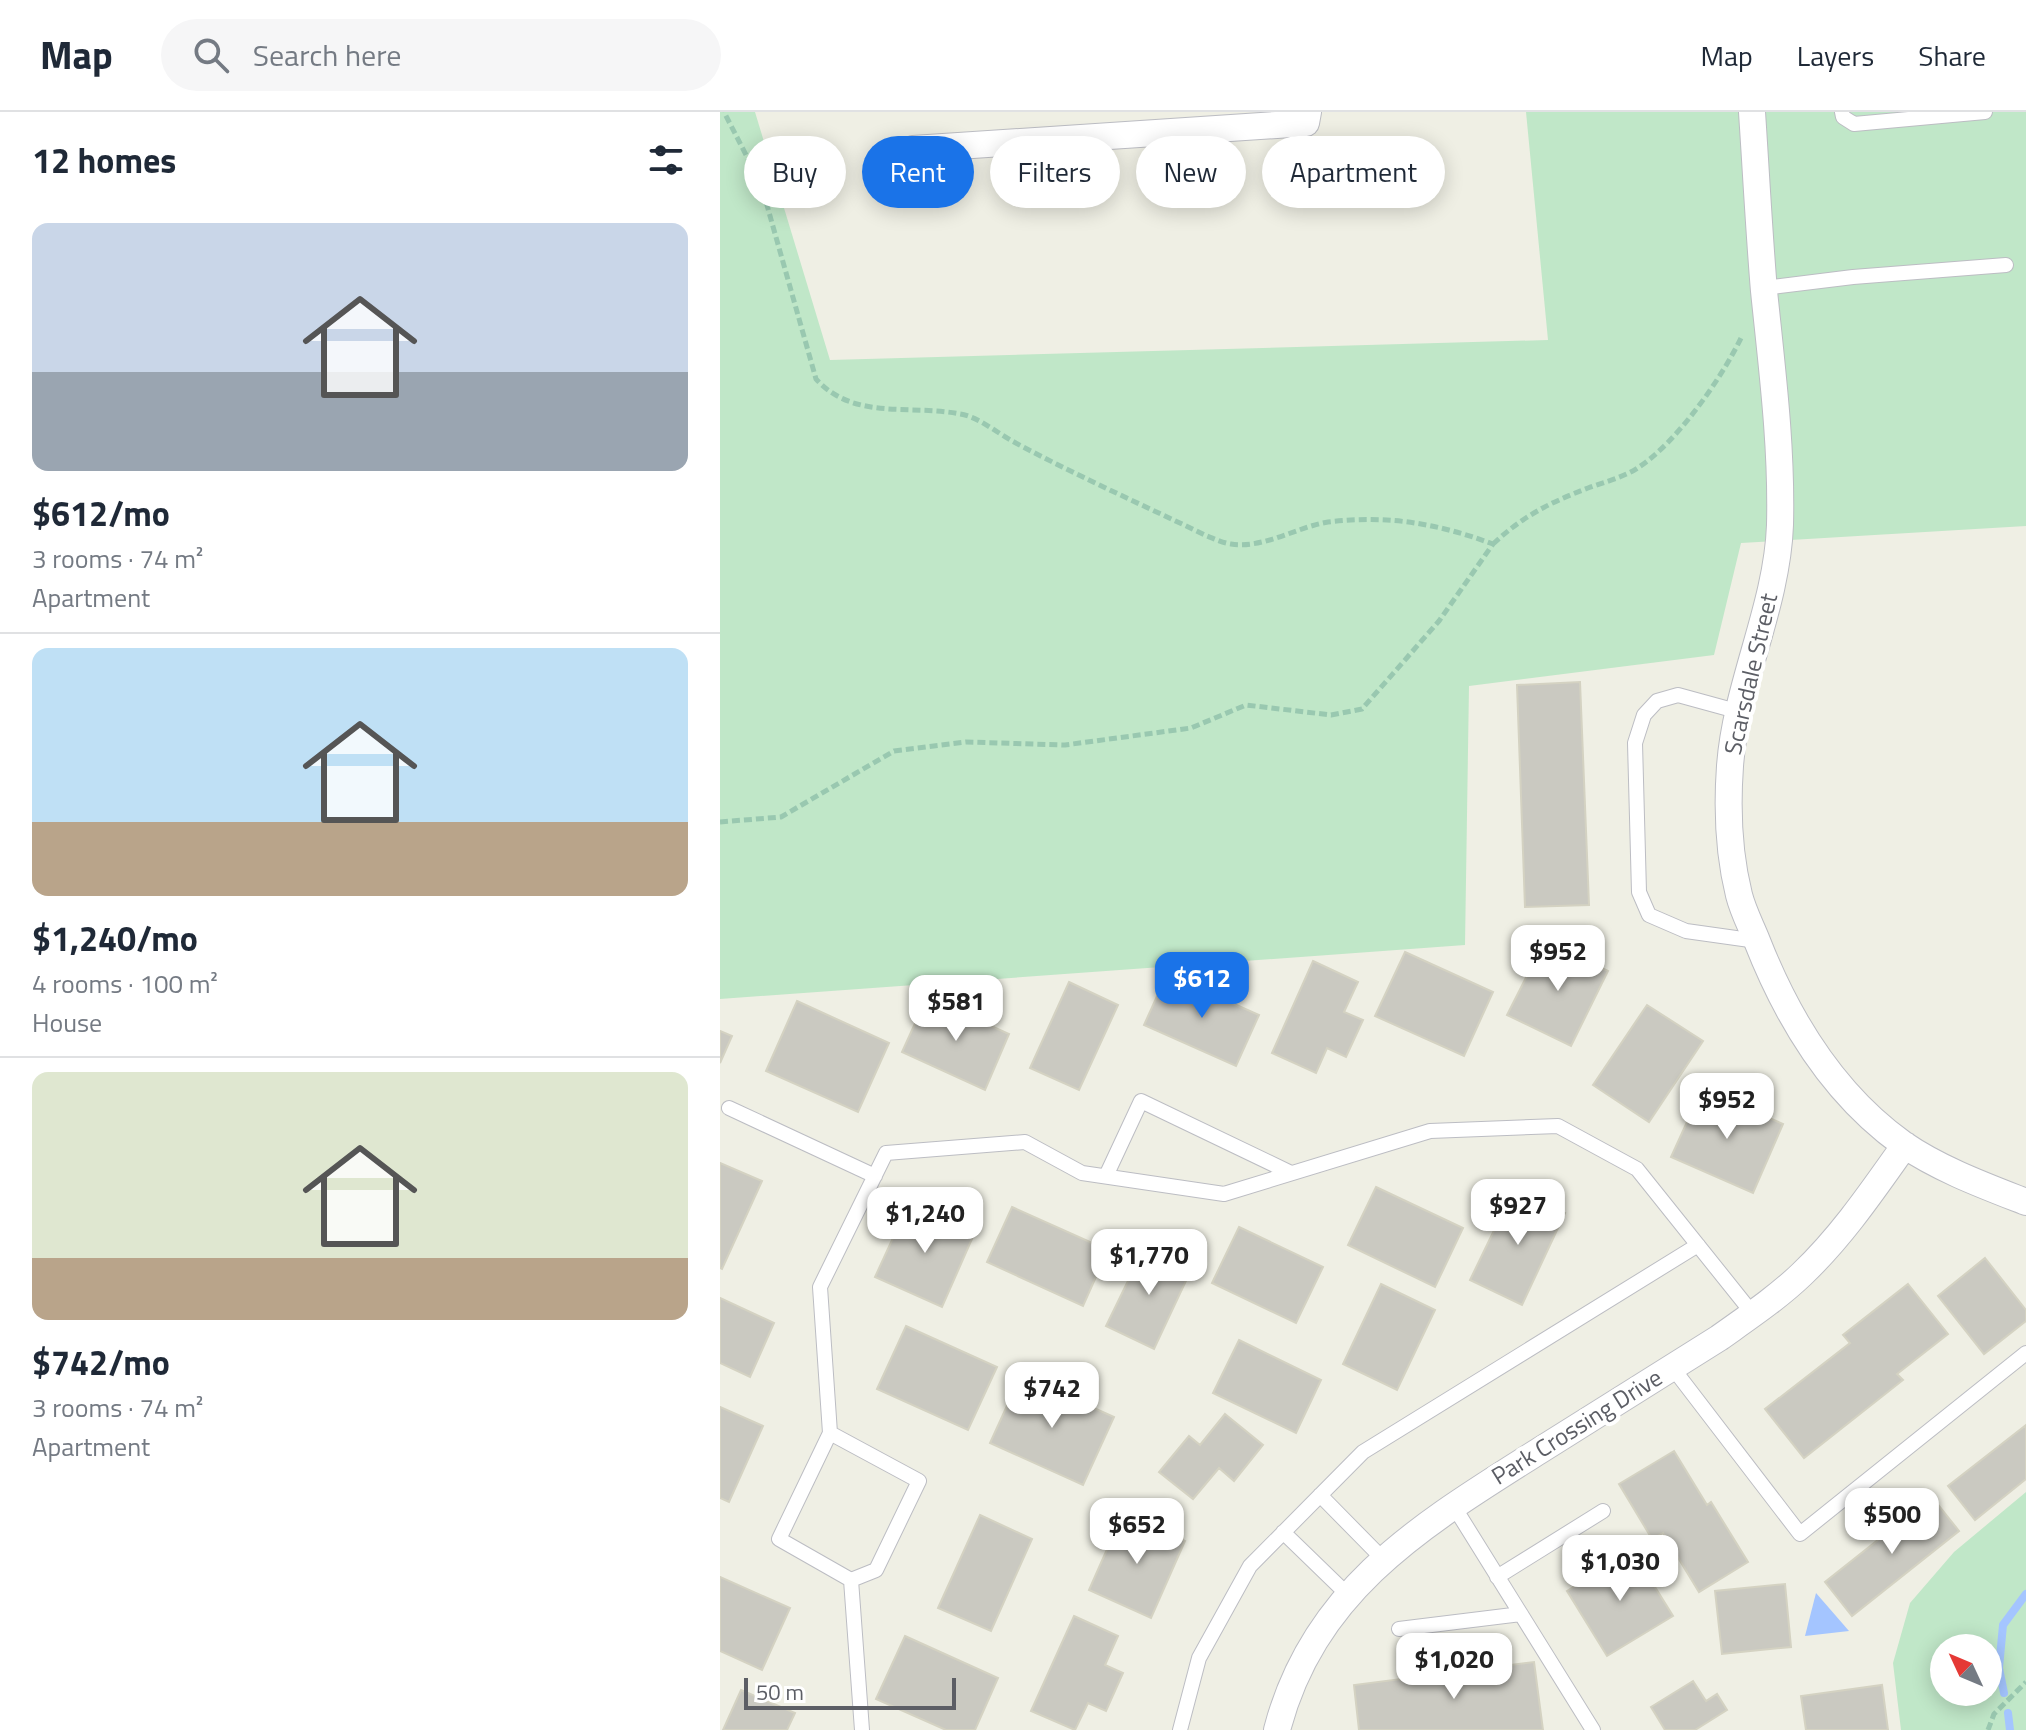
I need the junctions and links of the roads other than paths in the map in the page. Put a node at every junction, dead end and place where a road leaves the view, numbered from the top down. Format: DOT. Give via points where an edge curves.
graph roads {
  1 [pos="1308,112"];
  2 [pos="1752,112"];
  3 [pos="1842,112"];
  4 [pos="1985,112"];
  5 [pos="974,145"];
  6 [pos="2006,265"];
  7 [pos="1764,288"];
  8 [pos="1740,712"];
  9 [pos="1757,941"];
  10 [pos="729,1108"];
  11 [pos="1905,1145"];
  12 [pos="1289,1172"];
  13 [pos="875,1176"];
  14 [pos="1106,1176"];
  15 [pos="2026,1202"];
  16 [pos="1698,1245"];
  17 [pos="1753,1314"];
  18 [pos="2026,1353"];
  19 [pos="1672,1367"];
  20 [pos="830,1433"];
  21 [pos="1320,1495"];
  22 [pos="1453,1505"];
  23 [pos="1603,1511"];
  24 [pos="1283,1532"];
  25 [pos="1383,1559"];
  26 [pos="1497,1577"];
  27 [pos="851,1580"];
  28 [pos="1348,1595"];
  29 [pos="1521,1614"];
  30 [pos="1399,1629"];
  31 [pos="862,1730"];
  32 [pos="1180,1730"];
  33 [pos="1277,1730"];
  34 [pos="1593,1730"];
  1 -- 5 [label="street" via="1306,123"];
  2 -- 7 [label="street, Scarsdale Street"];
  3 -- 4 [label="lane" via="1854,124"];
  6 -- 7 [label="lane"];
  7 -- 8 [label="street, Scarsdale Street" via="1780,443 1780,528 1767,609"];
  8 -- 9 [label="street, Scarsdale Street" via="1730,765 1733,857 1740,897"];
  8 -- 9 [label="lane" via="1678,695 1657,701 1644,715 1635,743 1639,892 1649,915 1686,931"];
  9 -- 11 [label="street, Scarsdale Street" via="1773,982 1819,1059 1847,1093"];
  10 -- 13 [label="lane"];
  11 -- 15 [label="street, Scarsdale Street"];
  11 -- 17 [label="street, Park Crossing Drive" via="1844,1229 1800,1276"];
  12 -- 14 [label="lane" via="1224,1194"];
  12 -- 14 [label="lane" via="1141,1101"];
  12 -- 16 [label="lane" via="1430,1131 1558,1126 1637,1169"];
  13 -- 14 [label="lane" via="886,1153 1025,1142 1082,1173"];
  13 -- 20 [label="lane" via="820,1287"];
  16 -- 17 [label="lane"];
  16 -- 21 [label="lane" via="1363,1452"];
  17 -- 19 [label="street, Park Crossing Drive"];
  18 -- 19 [label="lane" via="1800,1534"];
  19 -- 22 [label="street, Park Crossing Drive"];
  20 -- 27 [label="lane" via="779,1539"];
  20 -- 27 [label="lane" via="919,1481 876,1570"];
  21 -- 24 [label="lane"];
  21 -- 25 [label="lane"];
  22 -- 25 [label="street, Park Crossing Drive"];
  22 -- 26 [label="lane"];
  23 -- 26 [label="lane"];
  24 -- 28 [label="lane"];
  24 -- 32 [label="lane" via="1250,1566 1199,1658"];
  25 -- 28 [label="street, Park Crossing Drive"];
  26 -- 29 [label="lane"];
  27 -- 31 [label="lane"];
  28 -- 33 [label="street, Park Crossing Drive" via="1293,1683"];
  29 -- 30 [label="lane"];
  29 -- 34 [label="lane"];
}
